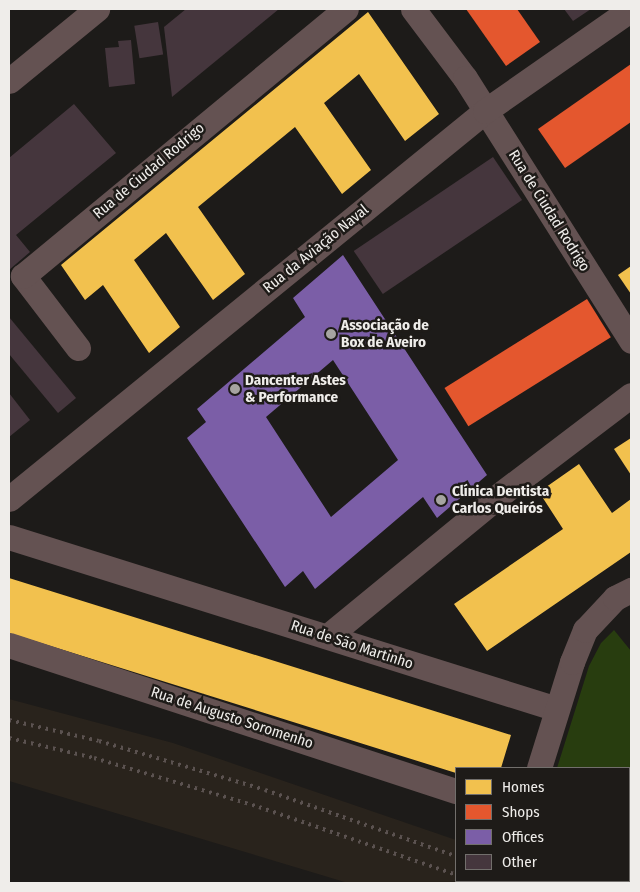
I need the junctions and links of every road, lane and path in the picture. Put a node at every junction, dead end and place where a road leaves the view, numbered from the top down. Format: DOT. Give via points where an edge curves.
graph roads {
  1 [pos="97,9"];
  2 [pos="346,9"];
  3 [pos="413,9"];
  4 [pos="631,9"];
  5 [pos="9,81"];
  6 [pos="485,111"];
  7 [pos="631,341"];
  8 [pos="78,348"];
  9 [pos="631,395"];
  10 [pos="9,499"];
  11 [pos="9,537"];
  12 [pos="631,590"];
  13 [pos="328,636"];
  14 [pos="9,645"];
  15 [pos="558,709"];
  16 [pos="539,767"];
  17 [pos="455,791"];
  1 -- 5 [label="street"];
  2 -- 8 [label="street, Rua de Ciudad Rodrigo" via="23,276"];
  3 -- 6 [label="street, Rua de Ciudad Rodrigo" via="465,78"];
  4 -- 6 [label="street, Rua da Aviação Naval"];
  6 -- 7 [label="street, Rua de Ciudad Rodrigo"];
  6 -- 10 [label="street, Rua da Aviação Naval"];
  9 -- 13 [label="street" via="502,492"];
  11 -- 13 [label="street, Rua de São Martinho"];
  12 -- 15 [label="street" via="615,598 585,630"];
  13 -- 15 [label="street, Rua de São Martinho"];
  14 -- 17 [label="street, Rua de Augusto Soromenho"];
  15 -- 16 [label="street"];
}
